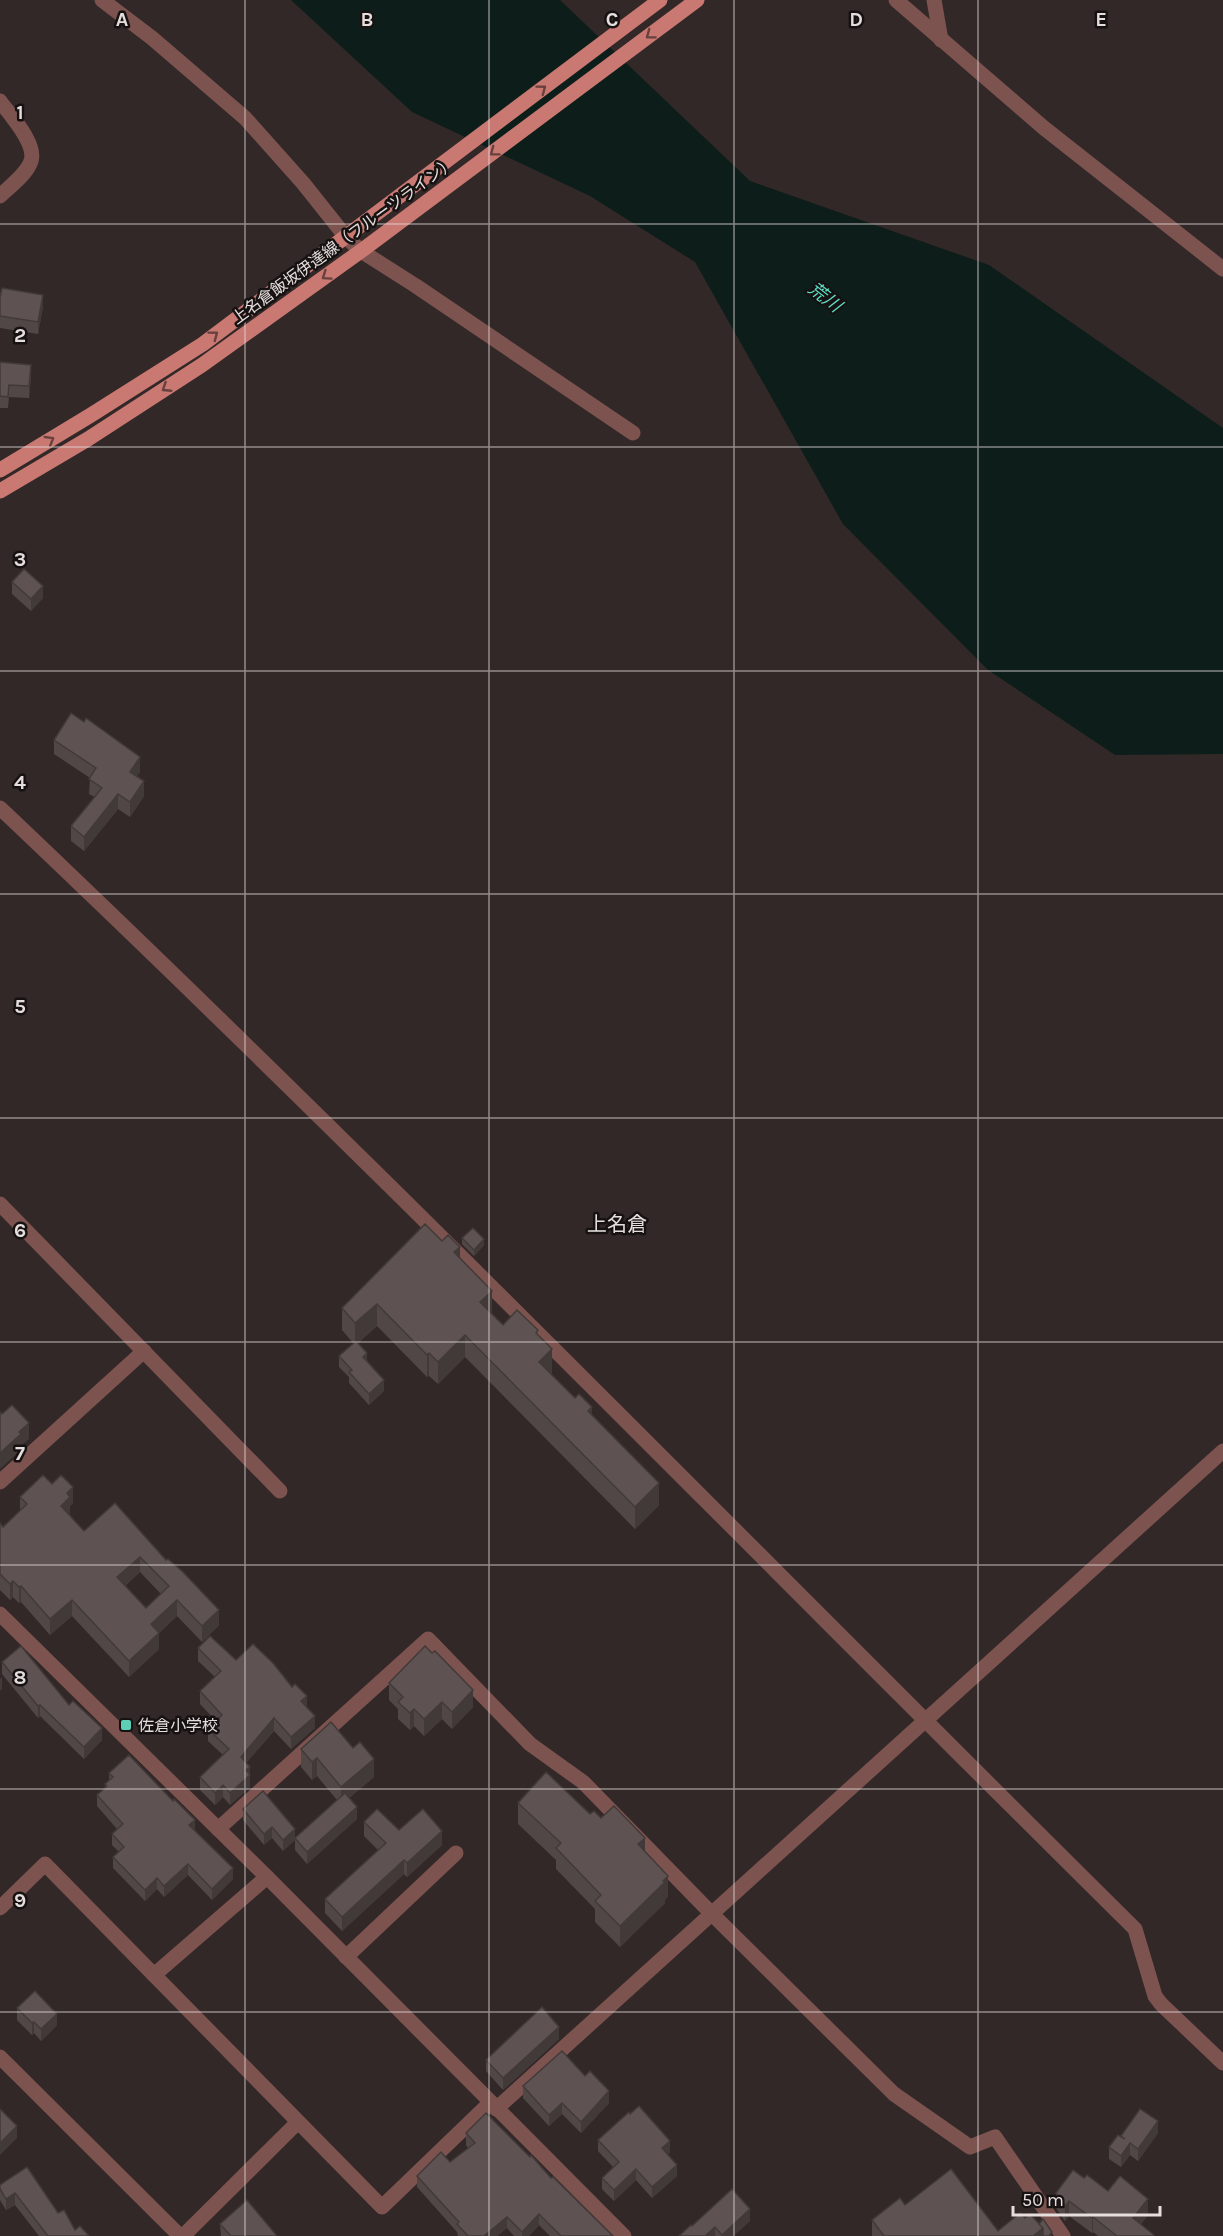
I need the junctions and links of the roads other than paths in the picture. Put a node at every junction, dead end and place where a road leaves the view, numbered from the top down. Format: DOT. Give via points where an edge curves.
graph roads {
  1 [pos="102,0"];
  2 [pos="660,0"];
  3 [pos="697,0"];
  4 [pos="896,0"];
  5 [pos="934,0"];
  6 [pos="941,40"];
  7 [pos="0,101"];
  8 [pos="0,196"];
  9 [pos="346,237"];
  10 [pos="367,247"];
  11 [pos="1223,269"];
  12 [pos="633,433"];
  13 [pos="0,470"];
  14 [pos="0,491"];
  15 [pos="0,808"];
  16 [pos="0,1204"];
  17 [pos="144,1351"];
  18 [pos="1223,1451"];
  19 [pos="0,1482"];
  20 [pos="280,1491"];
  21 [pos="0,1614"];
  22 [pos="924,1720"];
  23 [pos="218,1829"];
  24 [pos="456,1853"];
  25 [pos="267,1877"];
  26 [pos="0,1908"];
  27 [pos="712,1914"];
  28 [pos="346,1957"];
  29 [pos="154,1975"];
  30 [pos="0,2057"];
  31 [pos="1223,2063"];
  32 [pos="493,2106"];
  33 [pos="298,2122"];
  34 [pos="182,2236"];
  35 [pos="624,2236"];
  36 [pos="1063,2236"];
  1 -- 9 [label="street" via="245,118"];
  9 -- 2 [label="main road, 上名倉飯坂伊達線（フルーツライン）, one-way"];
  3 -- 10 [label="main road, 上名倉飯坂伊達線（フルーツライン）, one-way"];
  4 -- 6 [label="street"];
  5 -- 6 [label="street"];
  6 -- 11 [label="street" via="1044,128"];
  7 -- 8 [label="street" via="33,153 31,163"];
  9 -- 10 [label="street"];
  13 -- 9 [label="main road, 上名倉飯坂伊達線（フルーツライン）, one-way" via="203,344"];
  10 -- 12 [label="street" via="416,286"];
  10 -- 14 [label="main road, 上名倉飯坂伊達線（フルーツライン）, one-way" via="202,364"];
  15 -- 22 [label="street" via="477,1274"];
  16 -- 17 [label="street"];
  17 -- 19 [label="street"];
  17 -- 20 [label="street"];
  18 -- 22 [label="street"];
  21 -- 23 [label="street"];
  22 -- 27 [label="street"];
  22 -- 31 [label="street" via="1135,1929 1155,1996"];
  23 -- 25 [label="street"];
  23 -- 27 [label="street" via="428,1639 530,1744 583,1782"];
  24 -- 28 [label="street"];
  25 -- 28 [label="street"];
  25 -- 29 [label="street"];
  26 -- 29 [label="street" via="45,1864"];
  27 -- 32 [label="street"];
  27 -- 36 [label="street" via="894,2094 970,2147 995,2137"];
  28 -- 32 [label="street"];
  29 -- 33 [label="street"];
  30 -- 34 [label="street"];
  32 -- 33 [label="street" via="382,2207"];
  32 -- 35 [label="street"];
  33 -- 34 [label="street"];
}
